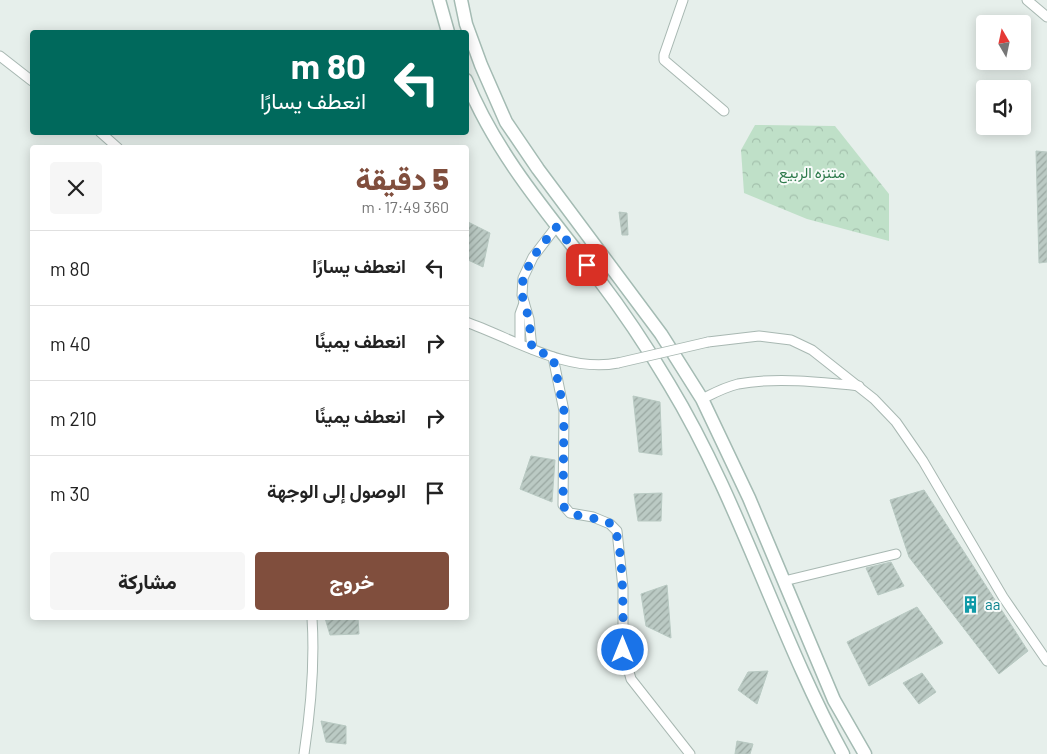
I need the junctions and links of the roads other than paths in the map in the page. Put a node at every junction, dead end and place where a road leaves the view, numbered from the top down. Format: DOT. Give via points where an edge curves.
graph roads {
  1 [pos="439,0"];
  2 [pos="461,0"];
  3 [pos="683,0"];
  4 [pos="1027,0"];
  5 [pos="1047,17"];
  6 [pos="447,30"];
  7 [pos="468,30"];
  8 [pos="469,33"];
  9 [pos="0,56"];
  10 [pos="30,78"];
  11 [pos="469,87"];
  12 [pos="724,111"];
  13 [pos="103,135"];
  14 [pos="115,145"];
  15 [pos="556,227"];
  16 [pos="524,303"];
  17 [pos="469,323"];
  18 [pos="520,343"];
  19 [pos="532,349"];
  20 [pos="553,357"];
  21 [pos="860,386"];
  22 [pos="702,399"];
  23 [pos="896,554"];
  24 [pos="784,581"];
  25 [pos="312,620"];
  26 [pos="1047,661"];
  27 [pos="304,754"];
  28 [pos="690,754"];
  29 [pos="843,754"];
  30 [pos="865,754"];
  1 -- 6 [label="main road"];
  2 -- 7 [label="main road"];
  3 -- 12 [label="street" via="664,60"];
  4 -- 5 [label="street"];
  8 -- 22 [label="main road" via="506,122 661,334"];
  9 -- 10 [label="street"];
  11 -- 15 [label="main road" via="483,117"];
  13 -- 14 [label="street"];
  15 -- 16 [label="street" via="525,270"];
  15 -- 29 [label="main road" via="624,314 692,424 809,687"];
  16 -- 18 [label="street" via="520,314"];
  16 -- 19 [label="street"];
  17 -- 18 [label="street"];
  18 -- 19 [label="street"];
  19 -- 20 [label="street"];
  20 -- 21 [label="street, bridge" via="590,365 618,363 708,342 760,336 791,340 812,350"];
  20 -- 28 [label="street" via="564,411 563,505 570,513 610,524 616,532 623,588 623,650 631,679"];
  21 -- 22 [label="street" via="748,383 724,388"];
  21 -- 26 [label="street" via="907,437 1003,597"];
  22 -- 24 [label="main road"];
  23 -- 24 [label="street"];
  24 -- 30 [label="main road" via="834,700"];
  25 -- 27 [label="street" via="313,694"];
}
